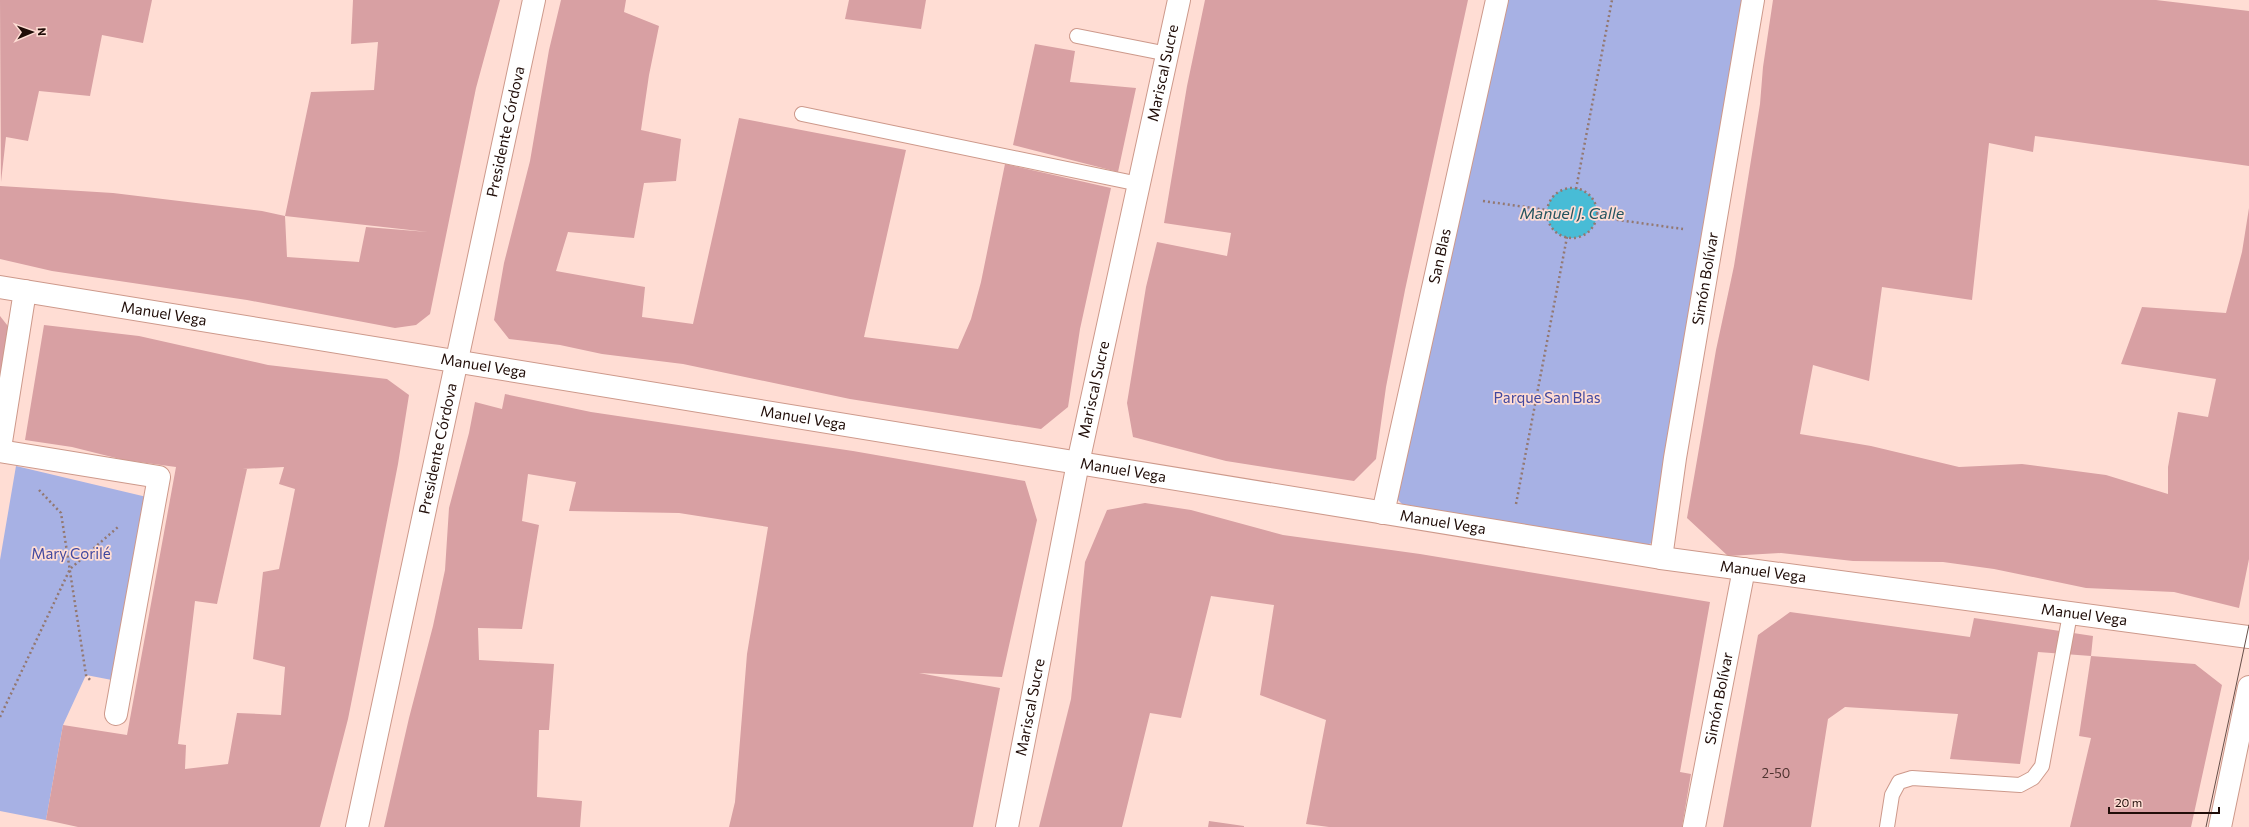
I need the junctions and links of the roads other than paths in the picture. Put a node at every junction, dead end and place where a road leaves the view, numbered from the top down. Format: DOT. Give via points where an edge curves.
graph roads {
  1 [pos="534,0"];
  2 [pos="1179,0"];
  3 [pos="1496,0"];
  4 [pos="1753,0"];
  5 [pos="1077,36"];
  6 [pos="1168,54"];
  7 [pos="802,114"];
  8 [pos="1139,184"];
  9 [pos="0,287"];
  10 [pos="25,291"];
  11 [pos="456,361"];
  12 [pos="0,448"];
  13 [pos="0,451"];
  14 [pos="1078,463"];
  15 [pos="1383,513"];
  16 [pos="1661,558"];
  17 [pos="1744,569"];
  18 [pos="2070,614"];
  19 [pos="2249,637"];
  20 [pos="2249,686"];
  21 [pos="116,714"];
  22 [pos="357,827"];
  23 [pos="1007,827"];
  24 [pos="1694,827"];
  25 [pos="1886,827"];
  26 [pos="2220,827"];
  1 -- 11 [label="street, Presidente Córdova"];
  2 -- 6 [label="street, Mariscal Sucre"];
  3 -- 15 [label="street, San Blas"];
  4 -- 16 [label="street, Simón Bolívar" via="1675,458"];
  5 -- 6 [label="lane"];
  6 -- 8 [label="street, Mariscal Sucre"];
  7 -- 8 [label="lane"];
  8 -- 14 [label="street, Mariscal Sucre"];
  9 -- 10 [label="street, Manuel Vega"];
  10 -- 11 [label="street, Manuel Vega"];
  10 -- 12 [label="street"];
  11 -- 14 [label="street, Manuel Vega"];
  11 -- 22 [label="street, Presidente Córdova"];
  13 -- 21 [label="street" via="159,477"];
  14 -- 15 [label="street, Manuel Vega"];
  14 -- 23 [label="street, Mariscal Sucre"];
  15 -- 16 [label="street, Manuel Vega"];
  16 -- 17 [label="street, Manuel Vega"];
  17 -- 18 [label="street, Manuel Vega"];
  17 -- 24 [label="street, Simón Bolívar"];
  18 -- 19 [label="street, Manuel Vega"];
  18 -- 25 [label="lane" via="2042,766 2033,778 2020,786 1912,778 1898,782 1892,795"];
  20 -- 26 [label="street"];
}
